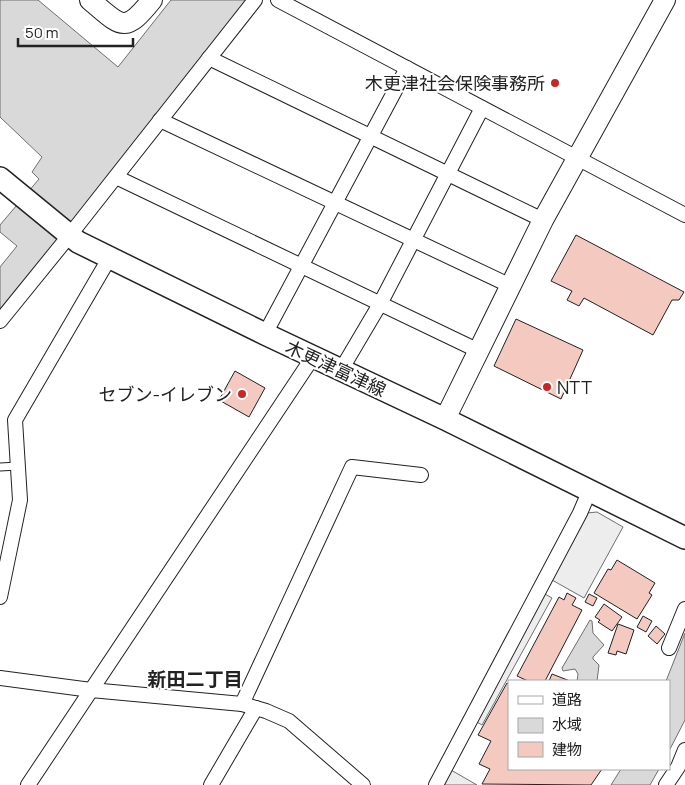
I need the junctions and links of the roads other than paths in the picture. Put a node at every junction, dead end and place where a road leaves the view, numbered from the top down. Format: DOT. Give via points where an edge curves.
graph roads {
  1 [pos="90,0"];
  2 [pos="152,0"];
  3 [pos="255,0"];
  4 [pos="278,0"];
  5 [pos="665,0"];
  6 [pos="209,58"];
  7 [pos="407,68"];
  8 [pos="482,108"];
  9 [pos="160,120"];
  10 [pos="370,136"];
  11 [pos="577,158"];
  12 [pos="447,173"];
  13 [pos="116,177"];
  14 [pos="6,184"];
  15 [pos="335,203"];
  16 [pos="685,215"];
  17 [pos="543,220"];
  18 [pos="69,236"];
  19 [pos="413,240"];
  20 [pos="110,257"];
  21 [pos="301,266"];
  22 [pos="511,286"];
  23 [pos="380,304"];
  24 [pos="0,321"];
  25 [pos="265,334"];
  26 [pos="478,352"];
  27 [pos="313,357"];
  28 [pos="341,370"];
  29 [pos="445,419"];
  30 [pos="18,466"];
  31 [pos="0,467"];
  32 [pos="421,475"];
  33 [pos="590,492"];
  34 [pos="685,538"];
  35 [pos="0,597"];
  36 [pos="685,609"];
  37 [pos="669,648"];
  38 [pos="0,678"];
  39 [pos="92,690"];
  40 [pos="242,704"];
  41 [pos="256,708"];
  42 [pos="685,750"];
  43 [pos="28,785"];
  44 [pos="211,785"];
  45 [pos="363,785"];
  46 [pos="436,785"];
  47 [pos="666,785"];
  1 -- 2 [label="street" via="120,23 130,23"];
  3 -- 6 [label="street"];
  4 -- 7 [label="street"];
  5 -- 11 [label="street"];
  6 -- 9 [label="street"];
  6 -- 10 [label="street"];
  7 -- 8 [label="street"];
  7 -- 10 [label="street"];
  8 -- 11 [label="street"];
  8 -- 12 [label="street"];
  9 -- 13 [label="street"];
  9 -- 15 [label="street"];
  10 -- 12 [label="street"];
  10 -- 15 [label="street"];
  11 -- 16 [label="street"];
  11 -- 17 [label="street"];
  12 -- 17 [label="street"];
  12 -- 19 [label="street"];
  13 -- 18 [label="street"];
  13 -- 21 [label="street"];
  14 -- 18 [label="main road, 木更津富津線"];
  15 -- 19 [label="street"];
  15 -- 21 [label="street"];
  17 -- 22 [label="street"];
  18 -- 20 [label="main road, 木更津富津線"];
  18 -- 24 [label="street"];
  19 -- 22 [label="street"];
  19 -- 23 [label="street"];
  20 -- 25 [label="main road, 木更津富津線"];
  20 -- 30 [label="street" via="15,420"];
  21 -- 23 [label="street"];
  21 -- 25 [label="street"];
  22 -- 26 [label="street"];
  23 -- 26 [label="street"];
  23 -- 28 [label="street"];
  25 -- 27 [label="main road, 木更津富津線"];
  26 -- 29 [label="street"];
  27 -- 28 [label="main road, 木更津富津線"];
  27 -- 39 [label="street"];
  28 -- 29 [label="main road, 木更津富津線"];
  29 -- 33 [label="main road, 木更津富津線"];
  30 -- 31 [label="lane"];
  30 -- 35 [label="street" via="20,500"];
  32 -- 40 [label="street" via="352,467"];
  33 -- 34 [label="main road, 木更津富津線"];
  33 -- 46 [label="street"];
  36 -- 37 [label="street"];
  38 -- 39 [label="street"];
  39 -- 40 [label="street"];
  39 -- 43 [label="street"];
  40 -- 41 [label="street"];
  41 -- 44 [label="street"];
  41 -- 45 [label="street" via="289,721"];
  42 -- 47 [label="street"];
}
